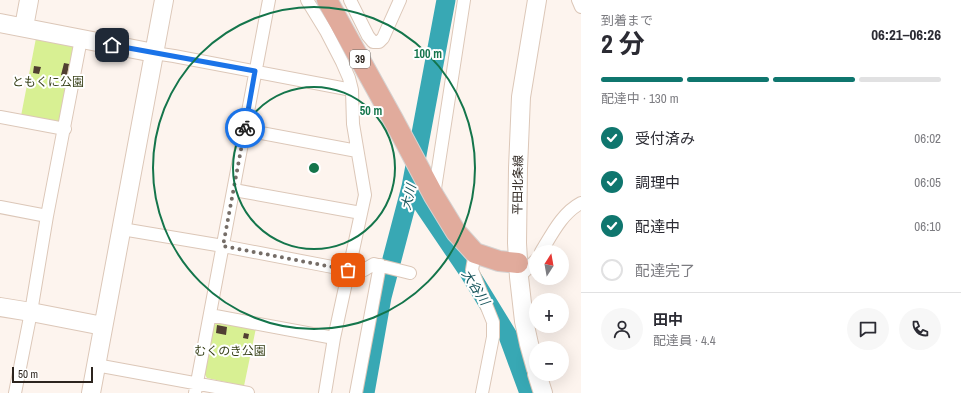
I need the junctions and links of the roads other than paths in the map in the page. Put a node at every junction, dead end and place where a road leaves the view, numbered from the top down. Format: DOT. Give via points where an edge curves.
graph roads {
  1 [pos="29,0"];
  2 [pos="164,0"];
  3 [pos="269,0"];
  4 [pos="307,0"];
  5 [pos="327,0"];
  6 [pos="350,0"];
  7 [pos="400,0"];
  8 [pos="464,0"];
  9 [pos="537,0"];
  10 [pos="578,0"];
  11 [pos="581,7"];
  12 [pos="0,22"];
  13 [pos="24,27"];
  14 [pos="81,39"];
  15 [pos="154,53"];
  16 [pos="255,71"];
  17 [pos="352,90"];
  18 [pos="0,117"];
  19 [pos="64,129"];
  20 [pos="245,130"];
  21 [pos="357,151"];
  22 [pos="234,190"];
  23 [pos="434,196"];
  24 [pos="581,203"];
  25 [pos="0,207"];
  26 [pos="361,213"];
  27 [pos="47,216"];
  28 [pos="122,229"];
  29 [pos="545,245"];
  30 [pos="223,246"];
  31 [pos="475,254"];
  32 [pos="388,267"];
  33 [pos="525,267"];
  34 [pos="348,270"];
  35 [pos="410,273"];
  36 [pos="0,307"];
  37 [pos="31,312"];
  38 [pos="210,315"];
  39 [pos="104,326"];
  40 [pos="334,338"];
  41 [pos="96,365"];
  42 [pos="540,382"];
  43 [pos="196,388"];
  44 [pos="15,393"];
  45 [pos="91,393"];
  46 [pos="248,393"];
  47 [pos="325,393"];
  48 [pos="356,393"];
  49 [pos="482,393"];
  1 -- 13 [label="street"];
  2 -- 15 [label="street"];
  3 -- 16 [label="street"];
  4 -- 17 [label="street" via="342,62"];
  5 -- 23 [label="main road, 39"];
  6 -- 7 [label="street" via="368,36 373,42 379,42"];
  8 -- 23 [label="street"];
  9 -- 33 [label="street, 平田北条線" via="522,97 518,168 517,243"];
  10 -- 11 [label="street"];
  12 -- 13 [label="street"];
  13 -- 14 [label="street"];
  14 -- 15 [label="street"];
  14 -- 19 [label="street"];
  15 -- 16 [label="street"];
  15 -- 28 [label="street"];
  16 -- 17 [label="street"];
  16 -- 20 [label="street"];
  17 -- 21 [label="street"];
  18 -- 19 [label="street"];
  19 -- 27 [label="street"];
  20 -- 21 [label="street"];
  20 -- 22 [label="street"];
  21 -- 26 [label="street" via="365,195"];
  22 -- 26 [label="street"];
  22 -- 30 [label="street"];
  23 -- 31 [label="main road, 39" via="456,232"];
  24 -- 29 [label="street" via="573,207 562,219"];
  25 -- 27 [label="street"];
  26 -- 34 [label="street"];
  27 -- 37 [label="street"];
  28 -- 30 [label="street"];
  28 -- 39 [label="street"];
  30 -- 34 [label="street"];
  30 -- 38 [label="street"];
  31 -- 33 [label="main road"];
  31 -- 49 [label="street" via="472,270 493,322 493,337"];
  32 -- 34 [label="street" via="374,264 364,270"];
  32 -- 35 [label="street"];
  32 -- 48 [label="street"];
  33 -- 42 [label="street, 平田北条線" via="526,328"];
  34 -- 40 [label="street"];
  36 -- 37 [label="street"];
  37 -- 39 [label="street"];
  37 -- 44 [label="street"];
  38 -- 40 [label="street"];
  38 -- 43 [label="street"];
  39 -- 41 [label="street"];
  40 -- 47 [label="street"];
  41 -- 43 [label="street"];
  41 -- 45 [label="street"];
  43 -- 46 [label="street"];
}
